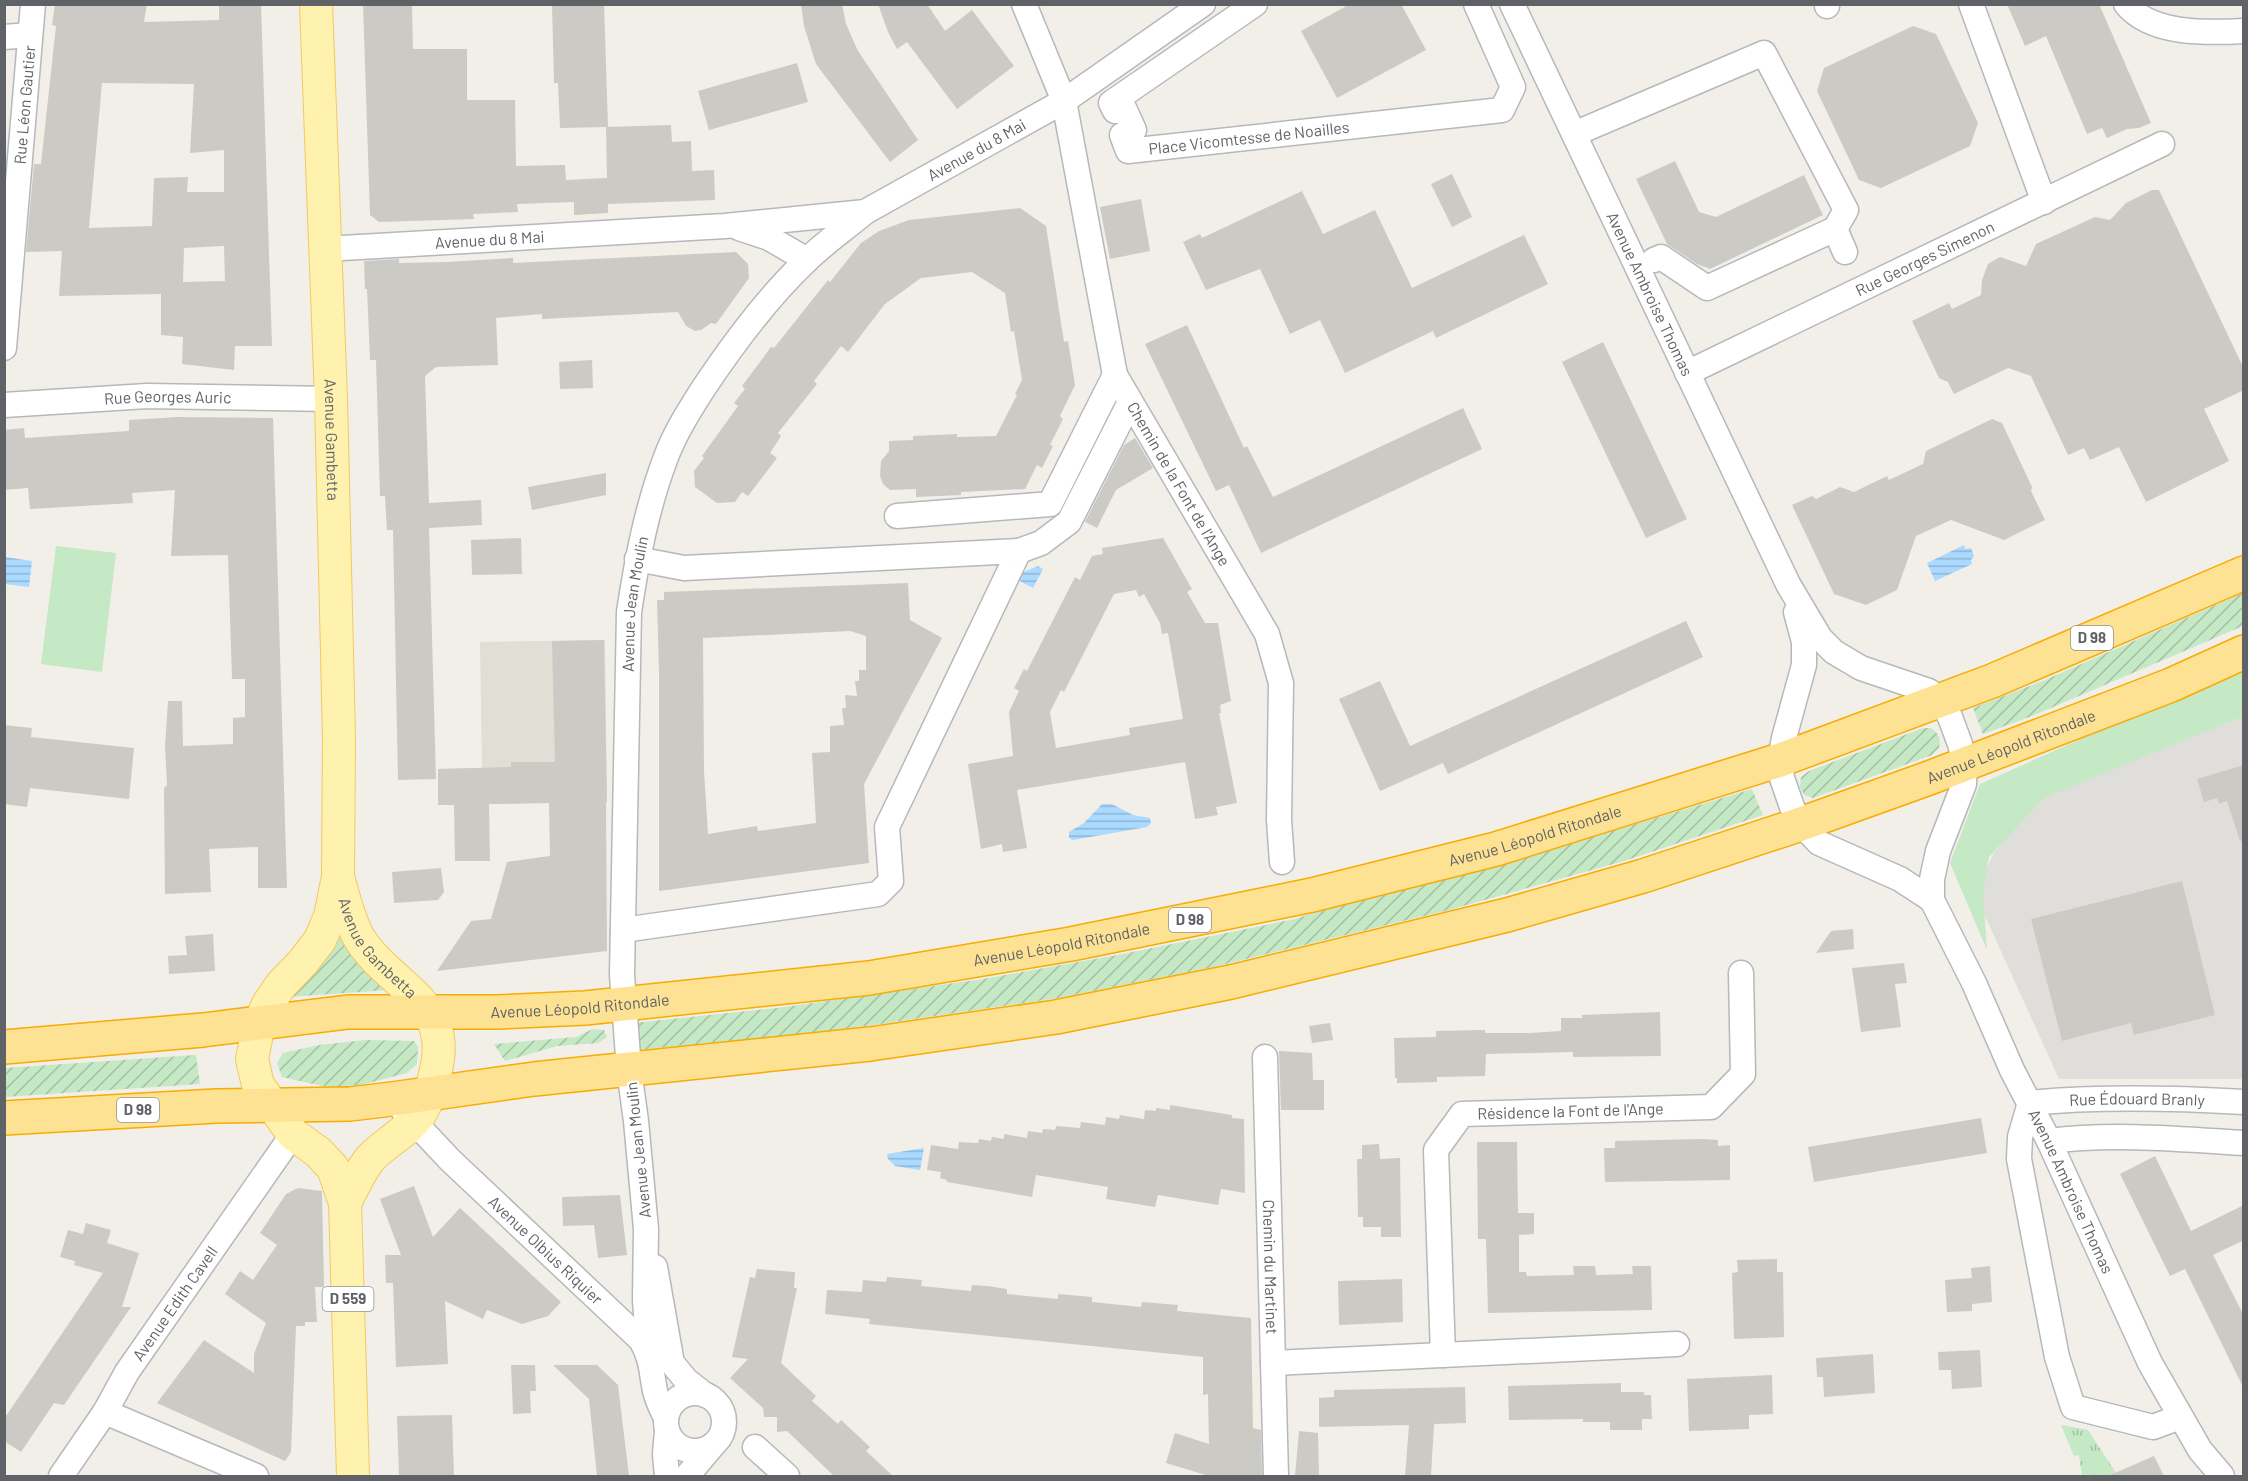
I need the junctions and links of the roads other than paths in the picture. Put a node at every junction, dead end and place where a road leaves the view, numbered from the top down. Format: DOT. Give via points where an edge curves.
graph roads {
  1 [pos="33,4"];
  2 [pos="316,4"];
  3 [pos="1024,4"];
  4 [pos="1203,4"];
  5 [pos="1255,4"];
  6 [pos="1476,4"];
  7 [pos="1512,4"];
  8 [pos="1971,4"];
  9 [pos="2126,4"];
  10 [pos="2244,31"];
  11 [pos="30,35"];
  12 [pos="4,37"];
  13 [pos="1064,101"];
  14 [pos="1574,134"];
  15 [pos="2162,144"];
  16 [pos="2044,202"];
  17 [pos="865,212"];
  18 [pos="787,220"];
  19 [pos="725,226"];
  20 [pos="1835,229"];
  21 [pos="325,249"];
  22 [pos="809,258"];
  23 [pos="1653,260"];
  24 [pos="1852,265"];
  25 [pos="4,348"];
  26 [pos="1687,373"];
  27 [pos="1115,375"];
  28 [pos="331,399"];
  29 [pos="1130,402"];
  30 [pos="4,405"];
  31 [pos="897,516"];
  32 [pos="1019,552"];
  33 [pos="637,559"];
  34 [pos="2244,573"];
  35 [pos="1788,584"];
  36 [pos="2244,652"];
  37 [pos="1941,701"];
  38 [pos="1780,760"];
  39 [pos="1965,764"];
  40 [pos="1801,824"];
  41 [pos="1282,862"];
  42 [pos="338,877"];
  43 [pos="1932,900"];
  44 [pos="623,930"];
  45 [pos="1741,973"];
  46 [pos="624,1004"];
  47 [pos="429,1011"];
  48 [pos="259,1024"];
  49 [pos="4,1047"];
  50 [pos="1265,1057"];
  51 [pos="629,1070"];
  52 [pos="431,1093"];
  53 [pos="2244,1102"];
  54 [pos="2030,1104"];
  55 [pos="271,1106"];
  56 [pos="403,1111"];
  57 [pos="4,1118"];
  58 [pos="292,1134"];
  59 [pos="2049,1142"];
  60 [pos="2244,1143"];
  61 [pos="345,1203"];
  62 [pos="646,1229"];
  63 [pos="1677,1344"];
  64 [pos="649,1354"];
  65 [pos="1443,1355"];
  66 [pos="1273,1363"];
  67 [pos="705,1395"];
  68 [pos="105,1412"];
  69 [pos="2180,1418"];
  70 [pos="667,1425"];
  71 [pos="712,1445"];
  72 [pos="755,1447"];
  73 [pos="61,1476"];
  74 [pos="256,1476"];
  75 [pos="353,1476"];
  76 [pos="667,1476"];
  77 [pos="687,1476"];
  78 [pos="787,1476"];
  79 [pos="1276,1476"];
  80 [pos="2222,1476"];
  1 -- 11 [label="street, Rue Léon Gautier"];
  2 -- 21 [label="main road, Avenue Gambetta"];
  3 -- 13 [label="street, Chemin de la Font de l'Ange"];
  4 -- 13 [label="street, Avenue du 8 Mai"];
  5 -- 6 [label="street, Place Vicomtesse de Noailles" via="1111,103 1115,111 1124,108 1134,130 1122,135 1128,152 1502,110 1513,87"];
  7 -- 14 [label="street, Avenue Ambroise Thomas"];
  8 -- 16 [label="street"];
  9 -- 10 [label="street" via="2130,10 2169,29"];
  11 -- 12 [label="street"];
  11 -- 25 [label="street, Rue Léon Gautier"];
  13 -- 17 [label="street, Avenue du 8 Mai"];
  13 -- 27 [label="street, Chemin de la Font de l'Ange"];
  14 -- 20 [label="street" via="1767,58 1846,210"];
  14 -- 26 [label="street, Avenue Ambroise Thomas"];
  15 -- 16 [label="street, Rue Georges Simenon"];
  16 -- 26 [label="street, Rue Georges Simenon"];
  17 -- 18 [label="street, Avenue du 8 Mai"];
  17 -- 22 [label="street, Avenue Jean Moulin"];
  18 -- 19 [label="street, Avenue du 8 Mai"];
  18 -- 22 [label="street" via="808,238"];
  19 -- 21 [label="street, Avenue du 8 Mai"];
  19 -- 22 [label="street, Avenue du 8 Mai" via="758,233"];
  20 -- 23 [label="street" via="1707,288 1661,257"];
  20 -- 24 [label="street"];
  21 -- 28 [label="main road, Avenue Gambetta"];
  22 -- 33 [label="street, Avenue Jean Moulin" via="757,315 686,416 654,490"];
  26 -- 35 [label="street, Avenue Ambroise Thomas"];
  27 -- 29 [label="street, Chemin de la Font de l'Ange"];
  27 -- 31 [label="street" via="1050,504"];
  28 -- 30 [label="street, Rue Georges Auric" via="147,396"];
  28 -- 42 [label="main road, Avenue Gambetta" via="339,738"];
  29 -- 32 [label="street" via="1069,522 1041,543"];
  29 -- 41 [label="street, Chemin de la Font de l'Ange" via="1267,634 1281,683"];
  32 -- 33 [label="street" via="684,568"];
  32 -- 44 [label="street" via="887,827 891,881 887,888 878,894"];
  33 -- 44 [label="street, Avenue Jean Moulin" via="629,612"];
  34 -- 37 [label="highway, Avenue Léopold Ritondale / D 98"];
  35 -- 37 [label="street, Avenue Ambroise Thomas" via="1820,638 1834,652 1861,668 1929,691"];
  35 -- 38 [label="street, Avenue Ambroise Thomas" via="1804,642 1804,665"];
  36 -- 39 [label="highway, Avenue Léopold Ritondale / D 98"];
  37 -- 38 [label="highway, Avenue Léopold Ritondale / D 98"];
  37 -- 39 [label="street, Avenue Ambroise Thomas"];
  38 -- 40 [label="street, Avenue Ambroise Thomas" via="1782,778"];
  38 -- 46 [label="highway, Avenue Léopold Ritondale / D 98" via="1496,849 1312,895 1071,944 869,978"];
  39 -- 40 [label="highway, Avenue Léopold Ritondale / D 98"];
  39 -- 43 [label="street, Avenue Ambroise Thomas" via="1964,784 1938,851"];
  40 -- 43 [label="street, Avenue Ambroise Thomas" via="1819,843 1900,879"];
  40 -- 51 [label="highway, Avenue Léopold Ritondale / D 98" via="1507,915 1231,982 1056,1017 882,1043"];
  42 -- 47 [label="main road, Avenue Gambetta" via="358,936"];
  42 -- 48 [label="main road, Avenue Gambetta" via="330,916 320,940 281,985"];
  43 -- 54 [label="street, Avenue Ambroise Thomas"];
  44 -- 46 [label="street, Avenue Jean Moulin"];
  45 -- 65 [label="street, Résidence la Font de l'Ange" via="1743,1074 1711,1107 1462,1114 1436,1150"];
  46 -- 47 [label="highway, Avenue Léopold Ritondale / D 98" via="498,1012"];
  46 -- 51 [label="street, Avenue Jean Moulin"];
  47 -- 48 [label="highway, Avenue Léopold Ritondale / D 98" via="348,1012"];
  47 -- 52 [label="main road" via="439,1042"];
  48 -- 49 [label="highway, Avenue Léopold Ritondale / D 98"];
  48 -- 55 [label="main road, D 559" via="252,1059 258,1085"];
  50 -- 66 [label="street, Chemin du Martinet"];
  51 -- 52 [label="highway, Avenue Léopold Ritondale / D 98"];
  51 -- 62 [label="street, Avenue Jean Moulin"];
  52 -- 56 [label="highway, Avenue Léopold Ritondale / D 98"];
  53 -- 54 [label="street, Rue Édouard Branly" via="2182,1099"];
  54 -- 59 [label="street, Avenue Ambroise Thomas"];
  54 -- 69 [label="street" via="2020,1137 2019,1159 2057,1357 2073,1407 2153,1427"];
  55 -- 56 [label="highway, Avenue Léopold Ritondale / D 98" via="350,1104"];
  55 -- 57 [label="highway, Avenue Léopold Ritondale / D 98"];
  55 -- 58 [label="main road, D 559"];
  56 -- 61 [label="main road"];
  56 -- 64 [label="street, Avenue Olbius Riquier" via="641,1340"];
  58 -- 61 [label="main road, D 559" via="333,1168"];
  58 -- 68 [label="street, Avenue Edith Cavell" via="127,1372"];
  59 -- 60 [label="street" via="2072,1138 2175,1138"];
  59 -- 69 [label="street, Avenue Ambroise Thomas" via="2150,1363"];
  61 -- 75 [label="main road, D 559"];
  62 -- 64 [label="street, Avenue Jean Moulin"];
  62 -- 67 [label="street, Avenue Jean Moulin" via="672,1363"];
  63 -- 65 [label="street"];
  64 -- 70 [label="street, Avenue Olbius Riquier" via="655,1394"];
  65 -- 66 [label="street"];
  66 -- 79 [label="street, Chemin du Martinet"];
  67 -- 70 [label="street" via="678,1398"];
  67 -- 71 [label="street" via="714,1400 723,1417 724,1427"];
  68 -- 73 [label="street, Avenue Edith Cavell"];
  68 -- 74 [label="street"];
  69 -- 80 [label="street, Avenue Ambroise Thomas"];
  70 -- 71 [label="street" via="671,1440 687,1450"];
  70 -- 76 [label="street"];
  71 -- 77 [label="street"];
  72 -- 78 [label="street"];
}
